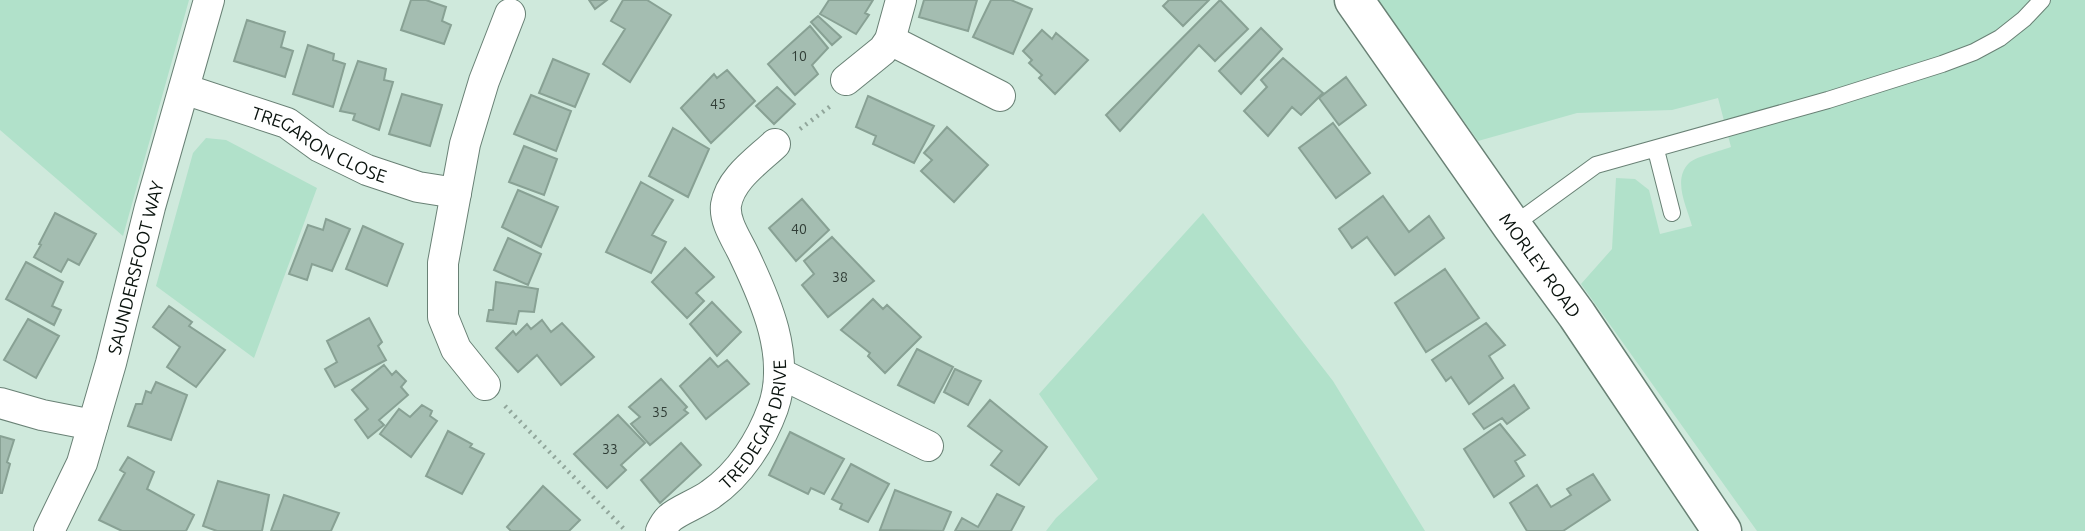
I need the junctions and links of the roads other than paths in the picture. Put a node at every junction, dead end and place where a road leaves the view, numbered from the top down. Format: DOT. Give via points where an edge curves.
graph roads {
  1 [pos="209,0"];
  2 [pos="901,0"];
  3 [pos="1354,0"];
  4 [pos="2042,0"];
  5 [pos="510,14"];
  6 [pos="890,40"];
  7 [pos="846,80"];
  8 [pos="184,89"];
  9 [pos="1000,96"];
  10 [pos="775,144"];
  11 [pos="1656,150"];
  12 [pos="456,194"];
  13 [pos="1672,213"];
  14 [pos="1511,226"];
  15 [pos="779,373"];
  16 [pos="485,385"];
  17 [pos="0,403"];
  18 [pos="93,425"];
  19 [pos="928,446"];
  20 [pos="49,531"];
  21 [pos="661,531"];
  22 [pos="1722,531"];
  1 -- 8 [label="street, SAUNDERSFOOT WAY"];
  2 -- 6 [label="street"];
  3 -- 14 [label="street, MORLEY ROAD"];
  4 -- 11 [label="lane" via="2000,38 1974,52"];
  5 -- 12 [label="street" via="465,144"];
  6 -- 7 [label="street"];
  6 -- 9 [label="street"];
  8 -- 12 [label="street, TREGARON CLOSE" via="287,123 320,147 367,170"];
  8 -- 18 [label="street, SAUNDERSFOOT WAY"];
  10 -- 15 [label="street, TREDEGAR DRIVE" via="741,176 726,206 727,220 763,297"];
  11 -- 13 [label="lane"];
  11 -- 14 [label="lane" via="1596,166"];
  12 -- 16 [label="street" via="443,262 443,317 456,349"];
  14 -- 22 [label="street, MORLEY ROAD" via="1577,315"];
  15 -- 19 [label="street"];
  15 -- 21 [label="street, TREDEGAR DRIVE" via="773,407 747,458 712,494 670,517"];
  17 -- 18 [label="street"];
  18 -- 20 [label="street, SAUNDERSFOOT WAY" via="82,463"];
}
